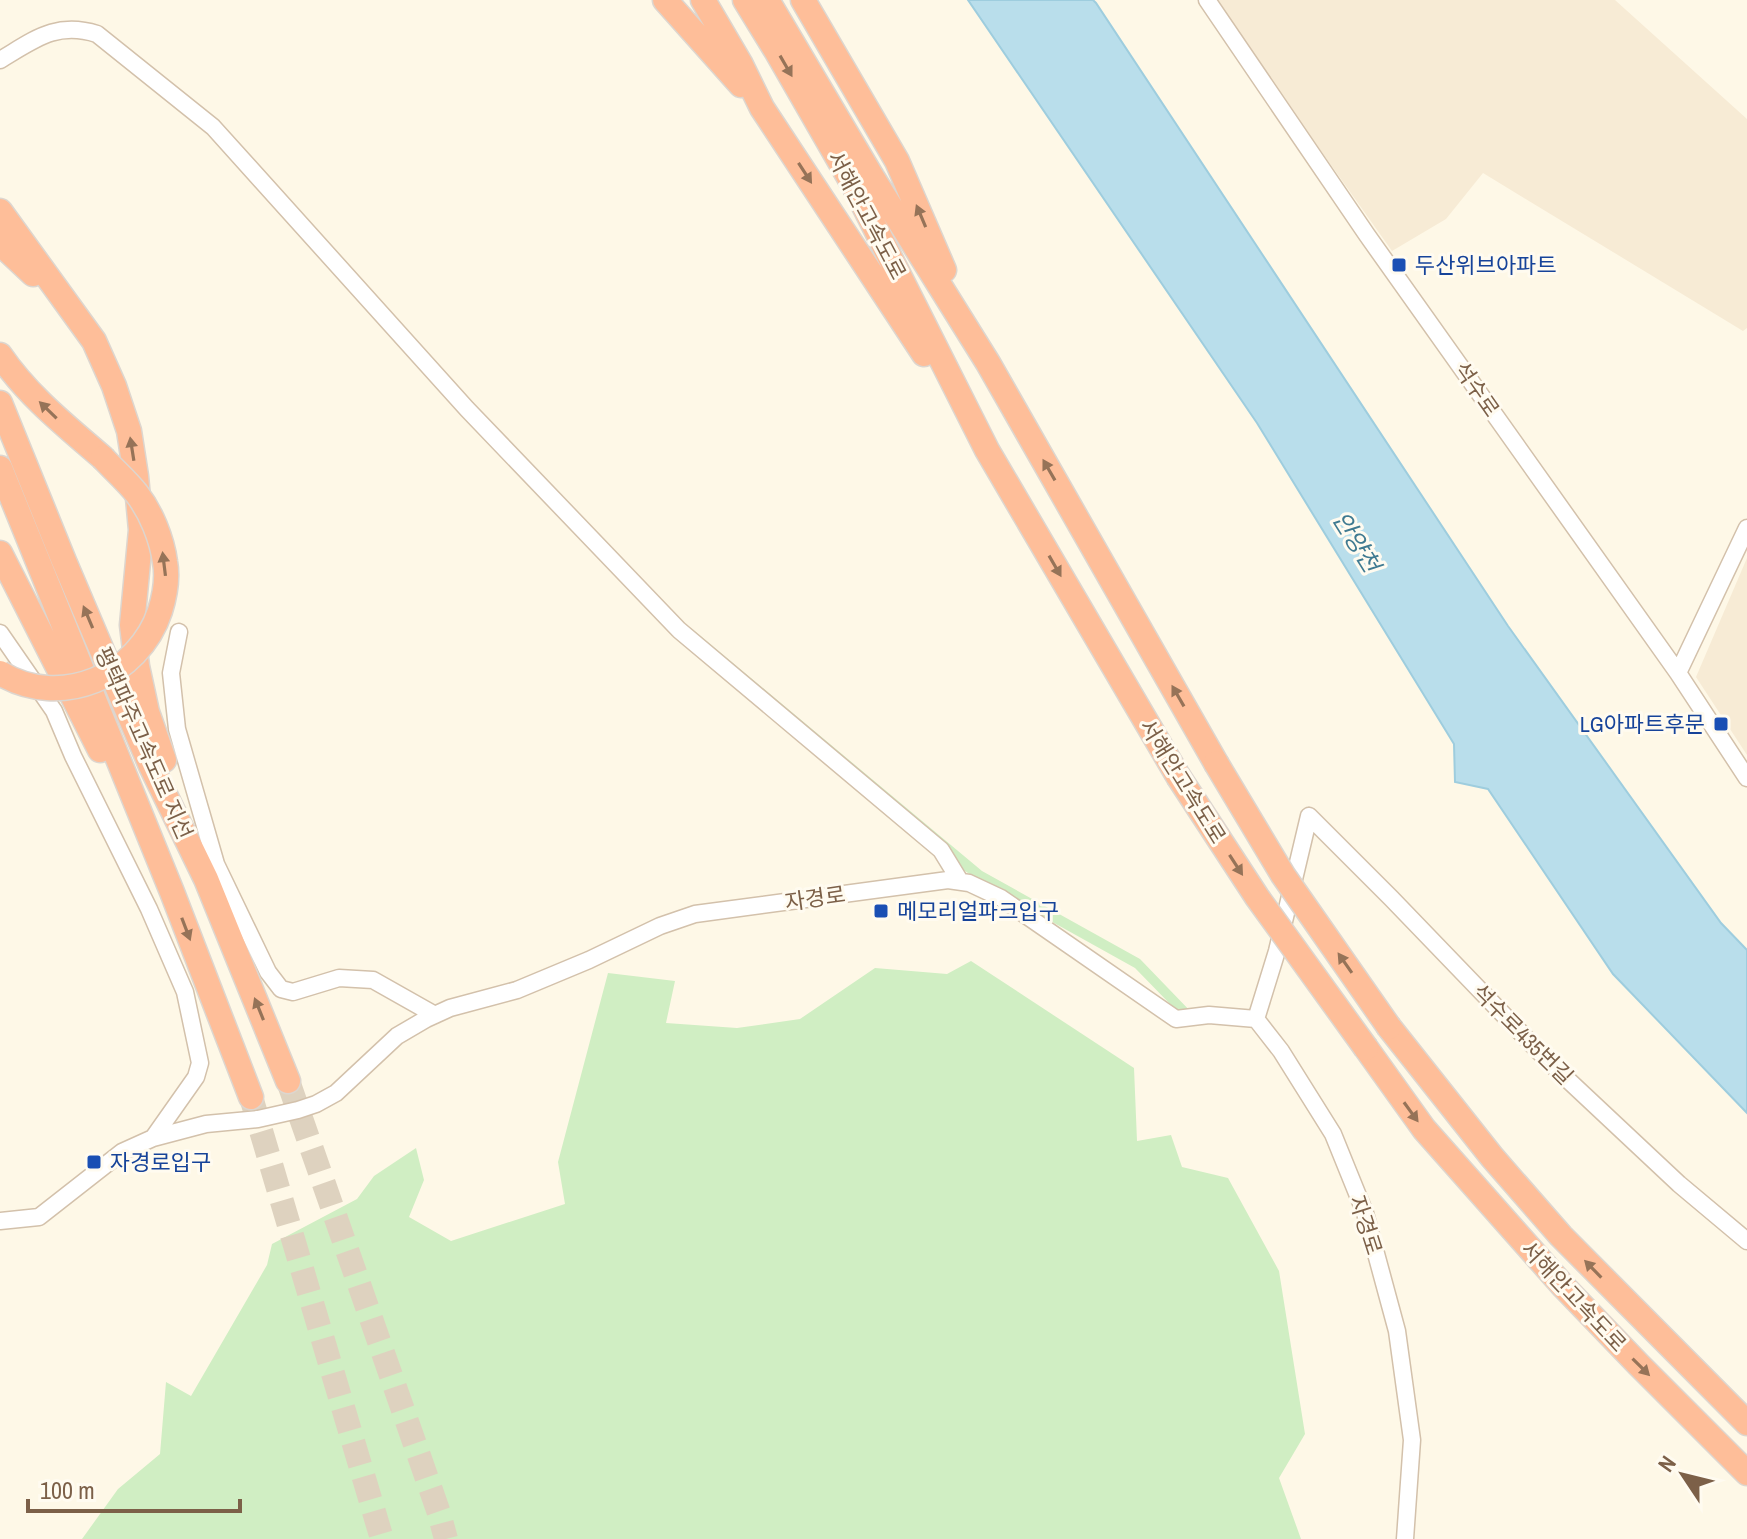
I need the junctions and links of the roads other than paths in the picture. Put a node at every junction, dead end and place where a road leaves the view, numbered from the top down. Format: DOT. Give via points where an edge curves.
graph roads {
  1 [pos="703,0"];
  2 [pos="745,0"];
  3 [pos="767,0"];
  4 [pos="803,0"];
  5 [pos="1207,0"];
  6 [pos="672,7"];
  7 [pos="0,60"];
  8 [pos="762,108"];
  9 [pos="863,182"];
  10 [pos="0,211"];
  11 [pos="0,243"];
  12 [pos="94,341"];
  13 [pos="0,355"];
  14 [pos="988,363"];
  15 [pos="0,403"];
  16 [pos="987,450"];
  17 [pos="0,468"];
  18 [pos="0,502"];
  19 [pos="1747,528"];
  20 [pos="0,553"];
  21 [pos="45,575"];
  22 [pos="179,632"];
  23 [pos="0,633"];
  24 [pos="0,673"];
  25 [pos="171,673"];
  26 [pos="1678,673"];
  27 [pos="150,676"];
  28 [pos="1747,778"];
  29 [pos="206,879"];
  30 [pos="960,881"];
  31 [pos="172,892"];
  32 [pos="435,1015"];
  33 [pos="1256,1019"];
  34 [pos="288,1081"];
  35 [pos="251,1097"];
  36 [pos="153,1138"];
  37 [pos="0,1221"];
  38 [pos="1747,1241"];
  39 [pos="1747,1423"];
  40 [pos="1747,1473"];
  41 [pos="1405,1539"];
  1 -- 8 [label="highway"];
  2 -- 9 [label="highway, 서해안고속도로, one-way"];
  3 -- 9 [label="highway, 서해안고속도로"];
  14 -- 4 [label="highway, one-way" via="897,161"];
  5 -- 26 [label="street, 석수로"];
  6 -- 8 [label="highway"];
  7 -- 30 [label="street" via="40,36 64,29 97,34 213,127 467,409 679,630 941,850"];
  8 -- 16 [label="highway, one-way"];
  9 -- 14 [label="highway, 서해안고속도로"];
  9 -- 16 [label="highway, 서해안고속도로"];
  10 -- 12 [label="highway"];
  11 -- 12 [label="highway"];
  29 -- 12 [label="highway, one-way" via="147,712 137,666 132,625 141,530 136,476 129,431"];
  24 -- 13 [label="highway, one-way, bridge" via="51,689 115,671 153,630 166,583 161,545 136,493 31,393"];
  39 -- 14 [label="highway, 서해안고속도로, one-way, bridge" via="1561,1236 1389,1027 1283,875"];
  29 -- 15 [label="highway, 평택파주고속도로 지선, one-way" via="151,766"];
  16 -- 40 [label="highway, 서해안고속도로, one-way, bridge" via="1178,776 1257,897 1424,1129 1564,1287"];
  17 -- 21 [label="highway, 평택파주고속도로 지선"];
  18 -- 21 [label="highway" via="19,542"];
  19 -- 26 [label="street"];
  20 -- 31 [label="highway"];
  21 -- 31 [label="highway, 평택파주고속도로 지선"];
  22 -- 25 [label="street"];
  23 -- 36 [label="street" via="61,709 73,756 185,992 200,1063 196,1077"];
  25 -- 27 [label="street"];
  25 -- 32 [label="street" via="177,729 216,864 281,989 293,992 339,978 373,980"];
  26 -- 28 [label="street, 석수로"];
  34 -- 29 [label="highway, 평택파주고속도로 지선, one-way"];
  30 -- 32 [label="street, 자경로" via="695,914 517,990"];
  30 -- 33 [label="street, 자경로" via="1001,898 1176,1019"];
  31 -- 35 [label="highway, 평택파주고속도로 지선, one-way"];
  32 -- 36 [label="street, 자경로" via="397,1036 336,1093 316,1104"];
  33 -- 38 [label="street, 석수로435번길" via="1309,816 1551,1064"];
  33 -- 41 [label="street, 자경로" via="1333,1134 1365,1213 1397,1331 1412,1440"];
  36 -- 37 [label="street, 자경로" via="122,1152 39,1217"];
}
